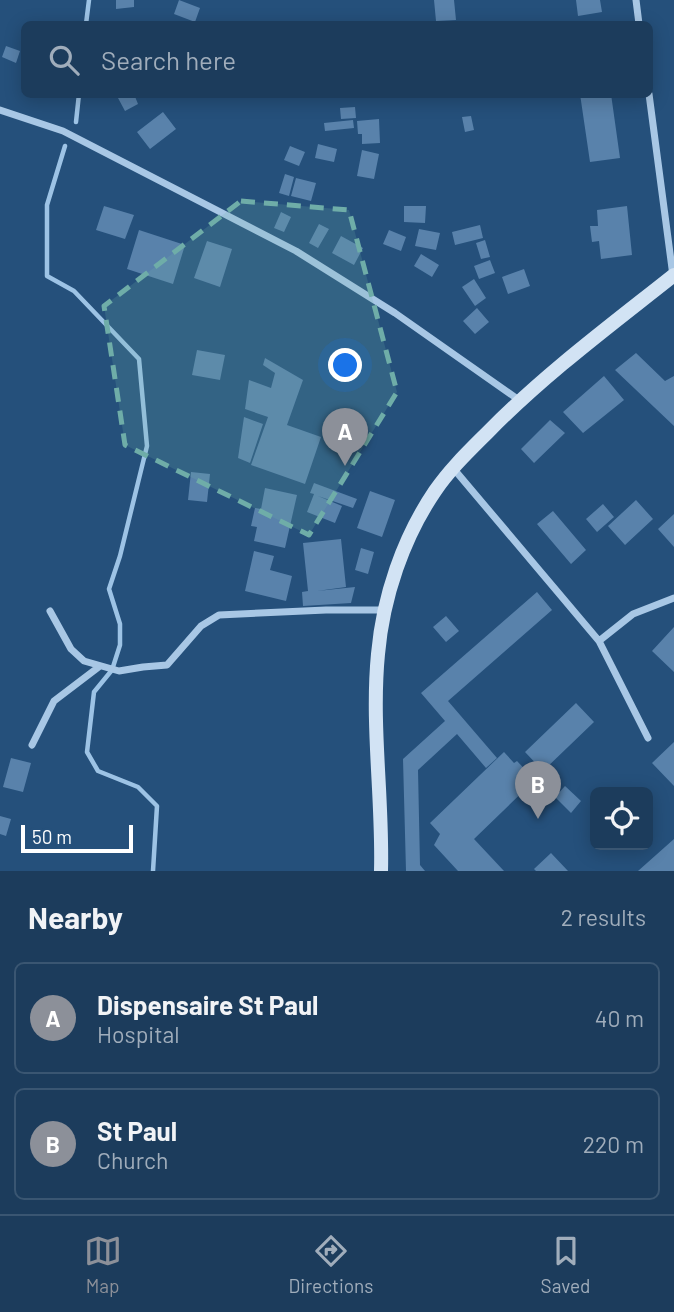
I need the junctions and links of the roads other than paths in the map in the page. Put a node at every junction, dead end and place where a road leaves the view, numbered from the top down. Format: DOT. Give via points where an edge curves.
graph roads {
  1 [pos="636,0"];
  2 [pos="639,21"];
  3 [pos="650,98"];
  4 [pos="0,110"];
  5 [pos="674,275"];
  6 [pos="519,400"];
  7 [pos="452,467"];
  8 [pos="674,598"];
  9 [pos="384,610"];
  10 [pos="50,611"];
  11 [pos="598,641"];
  12 [pos="100,666"];
  13 [pos="648,738"];
  14 [pos="32,745"];
  15 [pos="381,871"];
  1 -- 2 [label="street"];
  3 -- 5 [label="street"];
  4 -- 6 [label="street" via="63,131 296,251"];
  5 -- 6 [label="main road"];
  6 -- 7 [label="main road"];
  7 -- 9 [label="main road" via="419,518"];
  7 -- 11 [label="street"];
  8 -- 11 [label="street" via="633,614"];
  9 -- 12 [label="street" via="219,615 201,626 167,666 120,671"];
  9 -- 15 [label="main road" via="376,719"];
  10 -- 12 [label="street" via="71,649 84,661"];
  11 -- 13 [label="street"];
  12 -- 14 [label="street" via="54,701"];
}
